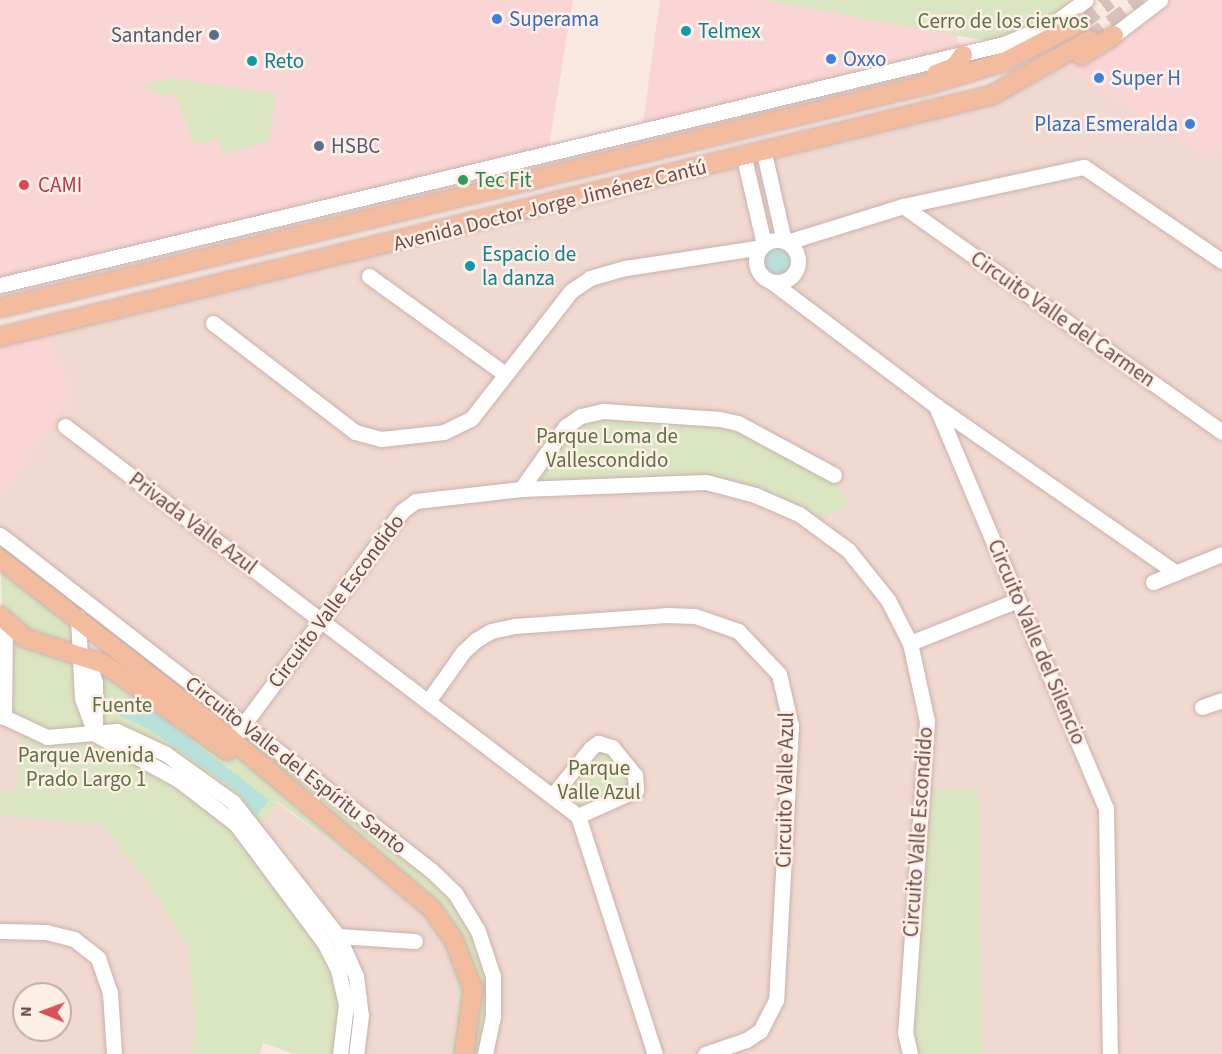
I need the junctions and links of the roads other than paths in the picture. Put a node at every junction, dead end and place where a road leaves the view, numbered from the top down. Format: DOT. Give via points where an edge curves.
graph roads {
  1 [pos="1086,0"];
  2 [pos="1156,1"];
  3 [pos="1081,22"];
  4 [pos="1114,35"];
  5 [pos="1089,40"];
  6 [pos="963,55"];
  7 [pos="908,89"];
  8 [pos="992,95"];
  9 [pos="754,156"];
  10 [pos="903,206"];
  11 [pos="821,233"];
  12 [pos="774,242"];
  13 [pos="726,253"];
  14 [pos="798,257"];
  15 [pos="1222,261"];
  16 [pos="793,275"];
  17 [pos="369,276"];
  18 [pos="766,278"];
  19 [pos="0,285"];
  20 [pos="800,304"];
  21 [pos="0,308"];
  22 [pos="213,323"];
  23 [pos="0,337"];
  24 [pos="505,374"];
  25 [pos="936,406"];
  26 [pos="65,426"];
  27 [pos="1222,432"];
  28 [pos="834,475"];
  29 [pos="521,489"];
  30 [pos="0,534"];
  31 [pos="1222,554"];
  32 [pos="0,559"];
  33 [pos="1176,573"];
  34 [pos="1154,582"];
  35 [pos="1018,600"];
  36 [pos="78,617"];
  37 [pos="3,619"];
  38 [pos="321,620"];
  39 [pos="910,643"];
  40 [pos="79,654"];
  41 [pos="429,700"];
  42 [pos="1221,704"];
  43 [pos="1202,707"];
  44 [pos="2,716"];
  45 [pos="95,734"];
  46 [pos="237,734"];
  47 [pos="288,790"];
  48 [pos="553,795"];
  49 [pos="578,816"];
  50 [pos="314,917"];
  51 [pos="0,931"];
  52 [pos="338,936"];
  53 [pos="415,941"];
  54 [pos="114,1054"];
  55 [pos="340,1054"];
  56 [pos="356,1054"];
  57 [pos="464,1054"];
  58 [pos="485,1054"];
  59 [pos="655,1054"];
  60 [pos="705,1054"];
  61 [pos="910,1054"];
  62 [pos="1110,1054"];
  1 -- 6 [label="street" via="1054,23 1004,44"];
  2 -- 4 [label="street"];
  3 -- 7 [label="main road, Avenida Doctor Jorge Jiménez Cantú" via="1004,62"];
  4 -- 8 [label="main road" via="1034,83"];
  5 -- 8 [label="main road, Avenida Doctor Jorge Jiménez Cantú"];
  6 -- 7 [label="main road" via="954,67"];
  6 -- 19 [label="street"];
  7 -- 21 [label="main road, Avenida Doctor Jorge Jiménez Cantú"];
  8 -- 9 [label="main road, Avenida Doctor Jorge Jiménez Cantú"];
  9 -- 12 [label="street"];
  9 -- 12 [label="street"];
  9 -- 23 [label="main road, Avenida Doctor Jorge Jiménez Cantú"];
  10 -- 11 [label="street"];
  10 -- 15 [label="street" via="1084,167"];
  10 -- 27 [label="street, Circuito Valle del Carmen"];
  11 -- 12 [label="street"];
  11 -- 14 [label="street"];
  12 -- 13 [label="street"];
  12 -- 14 [label="street"];
  12 -- 18 [label="street" via="756,261"];
  13 -- 18 [label="street"];
  13 -- 24 [label="street" via="626,268 590,278 571,291"];
  14 -- 16 [label="street"];
  16 -- 18 [label="street" via="781,282"];
  16 -- 20 [label="street"];
  17 -- 24 [label="street"];
  18 -- 20 [label="street"];
  20 -- 25 [label="street"];
  22 -- 24 [label="street" via="368,438 459,428 471,419"];
  25 -- 33 [label="street"];
  25 -- 35 [label="street, Circuito Valle del Silencio"];
  26 -- 38 [label="street, Privada Valle Azul"];
  28 -- 29 [label="street" via="738,423 603,411 581,416 565,427"];
  29 -- 38 [label="street, Circuito Valle Escondido" via="416,501 402,511"];
  29 -- 39 [label="street, Circuito Valle Escondido" via="706,482 755,495 806,519 848,550 888,600"];
  30 -- 46 [label="street, Circuito Valle del Espíritu Santo"];
  31 -- 33 [label="street"];
  32 -- 36 [label="main road"];
  33 -- 34 [label="street"];
  35 -- 39 [label="street"];
  35 -- 62 [label="street, Circuito Valle del Silencio" via="1106,808"];
  36 -- 40 [label="street"];
  36 -- 46 [label="main road"];
  37 -- 40 [label="main road" via="25,638"];
  37 -- 44 [label="street"];
  38 -- 41 [label="street"];
  38 -- 46 [label="street, Circuito Valle Escondido"];
  39 -- 61 [label="street, Circuito Valle Escondido" via="927,721 905,1032"];
  40 -- 45 [label="street" via="91,668 95,683"];
  40 -- 47 [label="main road" via="126,677"];
  41 -- 48 [label="street"];
  41 -- 60 [label="street, Circuito Valle Azul" via="463,652 491,631 584,621 666,615 720,622 738,631 779,674 791,726 776,1000 760,1031"];
  42 -- 43 [label="street"];
  44 -- 45 [label="street" via="47,737"];
  45 -- 50 [label="street" via="179,780 236,824"];
  46 -- 47 [label="main road"];
  46 -- 58 [label="street, Circuito Valle del Espíritu Santo" via="432,871 455,893 478,931 493,976 493,1016"];
  47 -- 57 [label="main road" via="432,909 454,940 473,990"];
  48 -- 49 [label="street"];
  48 -- 49 [label="street" via="591,748 598,743 612,747 635,775 636,790"];
  49 -- 59 [label="street"];
  50 -- 52 [label="street"];
  50 -- 55 [label="street" via="338,970 346,1005"];
  51 -- 54 [label="street" via="46,932 74,939 98,958 110,992"];
  52 -- 53 [label="street"];
  52 -- 56 [label="street" via="356,976 362,1015"];
}
